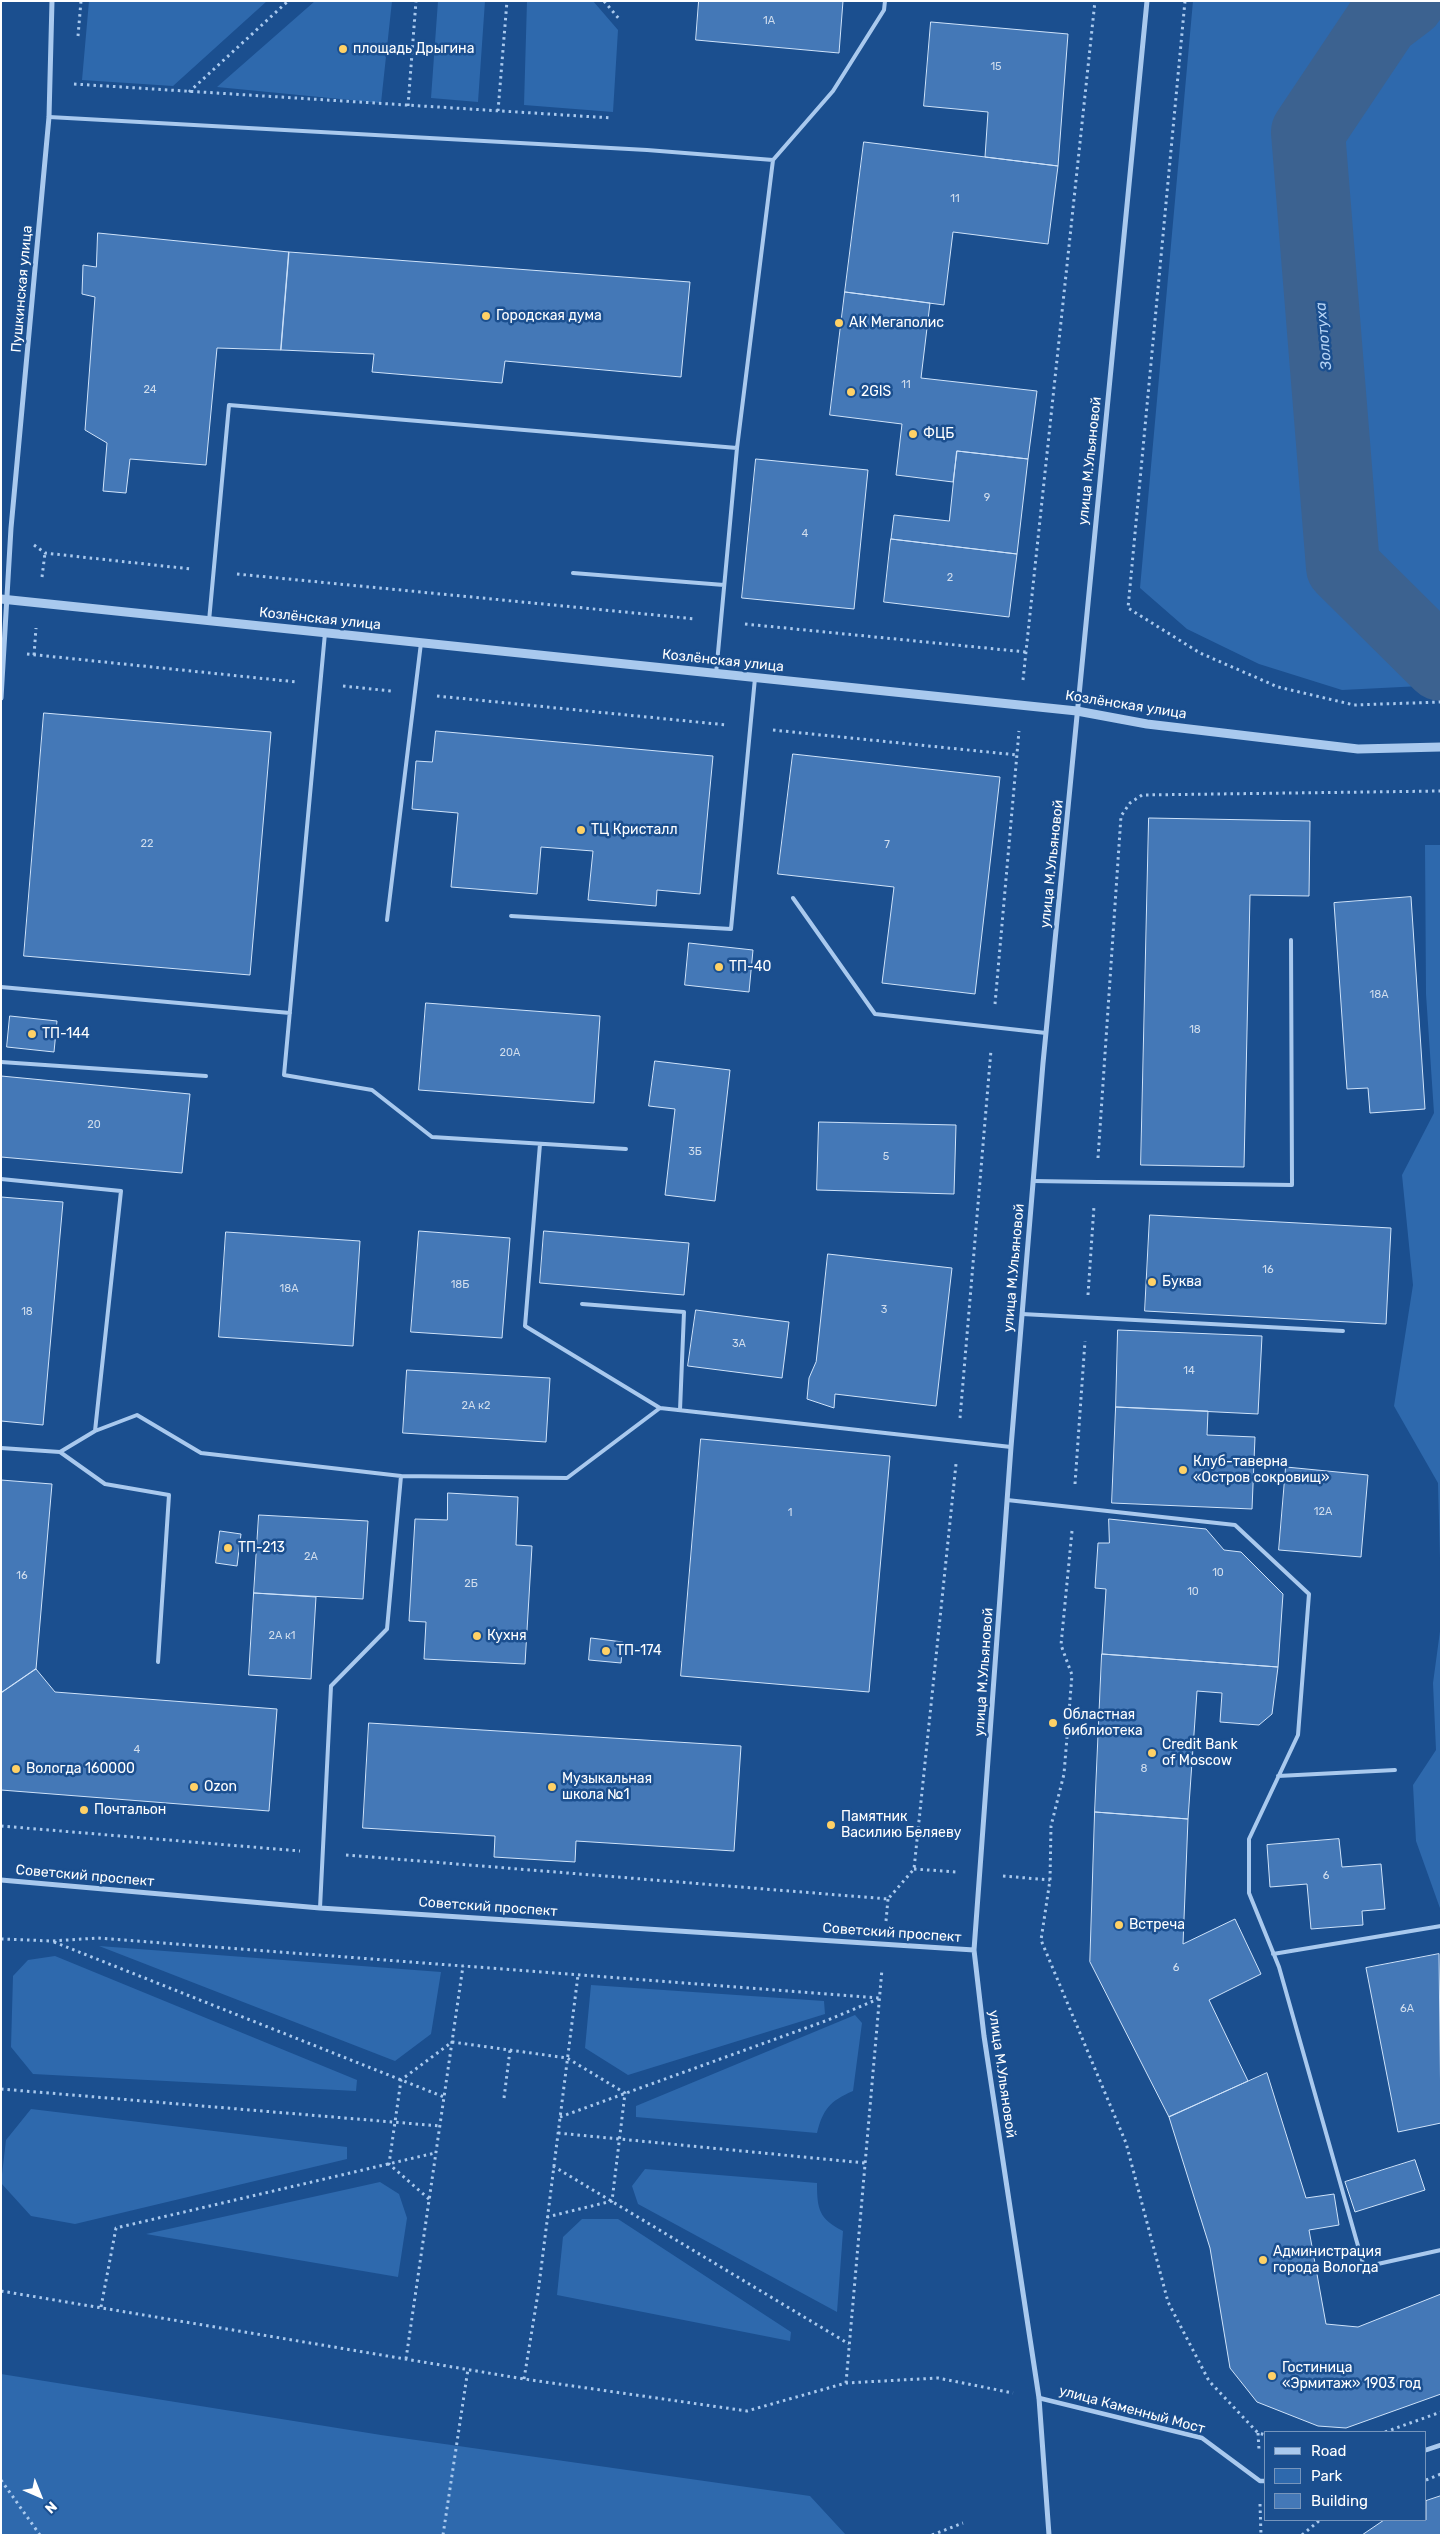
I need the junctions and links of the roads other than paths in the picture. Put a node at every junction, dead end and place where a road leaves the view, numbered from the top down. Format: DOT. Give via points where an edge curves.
graph roads {
  1 [pos="52,1"];
  2 [pos="885,1"];
  3 [pos="1147,1"];
  4 [pos="49,117"];
  5 [pos="774,160"];
  6 [pos="737,448"];
  7 [pos="573,573"];
  8 [pos="724,585"];
  9 [pos="4,600"];
  10 [pos="209,621"];
  11 [pos="325,633"];
  12 [pos="421,644"];
  13 [pos="716,674"];
  14 [pos="754,678"];
  15 [pos="1,698"];
  16 [pos="1077,710"];
  17 [pos="1441,747"];
  18 [pos="793,898"];
  19 [pos="511,916"];
  20 [pos="387,920"];
  21 [pos="1290,940"];
  22 [pos="1,988"];
  23 [pos="290,1013"];
  24 [pos="1046,1033"];
  25 [pos="1,1062"];
  26 [pos="206,1076"];
  27 [pos="540,1144"];
  28 [pos="626,1149"];
  29 [pos="1,1179"];
  30 [pos="1033,1181"];
  31 [pos="582,1304"];
  32 [pos="1022,1314"];
  33 [pos="1343,1331"];
  34 [pos="660,1408"];
  35 [pos="680,1410"];
  36 [pos="95,1431"];
  37 [pos="1011,1447"];
  38 [pos="1,1448"];
  39 [pos="60,1452"];
  40 [pos="401,1476"];
  41 [pos="1008,1500"];
  42 [pos="158,1662"];
  43 [pos="1395,1770"];
  44 [pos="1278,1776"];
  45 [pos="1,1880"];
  46 [pos="320,1908"];
  47 [pos="1441,1926"];
  48 [pos="974,1950"];
  49 [pos="1273,1954"];
  50 [pos="1441,2250"];
  51 [pos="1039,2398"];
  52 [pos="1441,2445"];
  53 [pos="1427,2450"];
  54 [pos="1264,2481"];
  55 [pos="1049,2535"];
  1 -- 4 [label="street, Пушкинская улица"];
  2 -- 5 [label="lane" via="884,10 834,91"];
  3 -- 16 [label="street, улица М.Ульяновой"];
  4 -- 5 [label="lane" via="637,149"];
  4 -- 9 [label="street, Пушкинская улица"];
  5 -- 6 [label="lane"];
  6 -- 8 [label="lane"];
  6 -- 10 [label="lane" via="229,405"];
  7 -- 8 [label="lane"];
  8 -- 13 [label="lane"];
  9 -- 10 [label="street, Козлёнская улица"];
  9 -- 15 [label="street, Пушкинская улица" via="5,652"];
  10 -- 11 [label="street, Козлёнская улица"];
  11 -- 12 [label="street, Козлёнская улица"];
  11 -- 23 [label="lane"];
  12 -- 13 [label="street, Козлёнская улица"];
  12 -- 20 [label="lane"];
  13 -- 14 [label="street, Козлёнская улица"];
  14 -- 16 [label="street, Козлёнская улица"];
  14 -- 19 [label="lane" via="731,929"];
  16 -- 17 [label="street, Козлёнская улица" via="1147,724 1358,749"];
  16 -- 24 [label="street, улица М.Ульяновой"];
  18 -- 24 [label="lane" via="875,1014"];
  21 -- 30 [label="lane" via="1292,1185"];
  22 -- 23 [label="lane"];
  23 -- 27 [label="lane" via="284,1075 372,1090 432,1137"];
  24 -- 30 [label="street, улица М.Ульяновой"];
  25 -- 26 [label="lane"];
  27 -- 28 [label="lane"];
  27 -- 34 [label="lane" via="525,1326"];
  29 -- 36 [label="lane" via="121,1191"];
  30 -- 32 [label="street, улица М.Ульяновой"];
  31 -- 35 [label="lane" via="684,1312"];
  32 -- 33 [label="lane"];
  32 -- 37 [label="street, улица М.Ульяновой"];
  34 -- 35 [label="lane"];
  34 -- 40 [label="lane" via="567,1478"];
  35 -- 37 [label="lane"];
  36 -- 39 [label="lane"];
  36 -- 40 [label="lane" via="136,1415 201,1453"];
  37 -- 41 [label="street, улица М.Ульяновой"];
  38 -- 39 [label="lane"];
  39 -- 42 [label="lane" via="105,1484 170,1496"];
  40 -- 46 [label="lane" via="387,1629 331,1686"];
  41 -- 44 [label="lane" via="1235,1525 1309,1594 1298,1735"];
  41 -- 48 [label="street, улица М.Ульяновой"];
  43 -- 44 [label="lane"];
  44 -- 49 [label="lane" via="1249,1839 1249,1893"];
  45 -- 46 [label="street, Советский проспект"];
  46 -- 48 [label="street, Советский проспект"];
  47 -- 49 [label="lane"];
  48 -- 51 [label="street, улица М.Ульяновой"];
  49 -- 50 [label="lane" via="1364,2267"];
  51 -- 54 [label="street, улица Каменный Мост" via="1202,2438"];
  51 -- 55 [label="street, улица М.Ульяновой"];
  52 -- 53 [label="street"];
}
